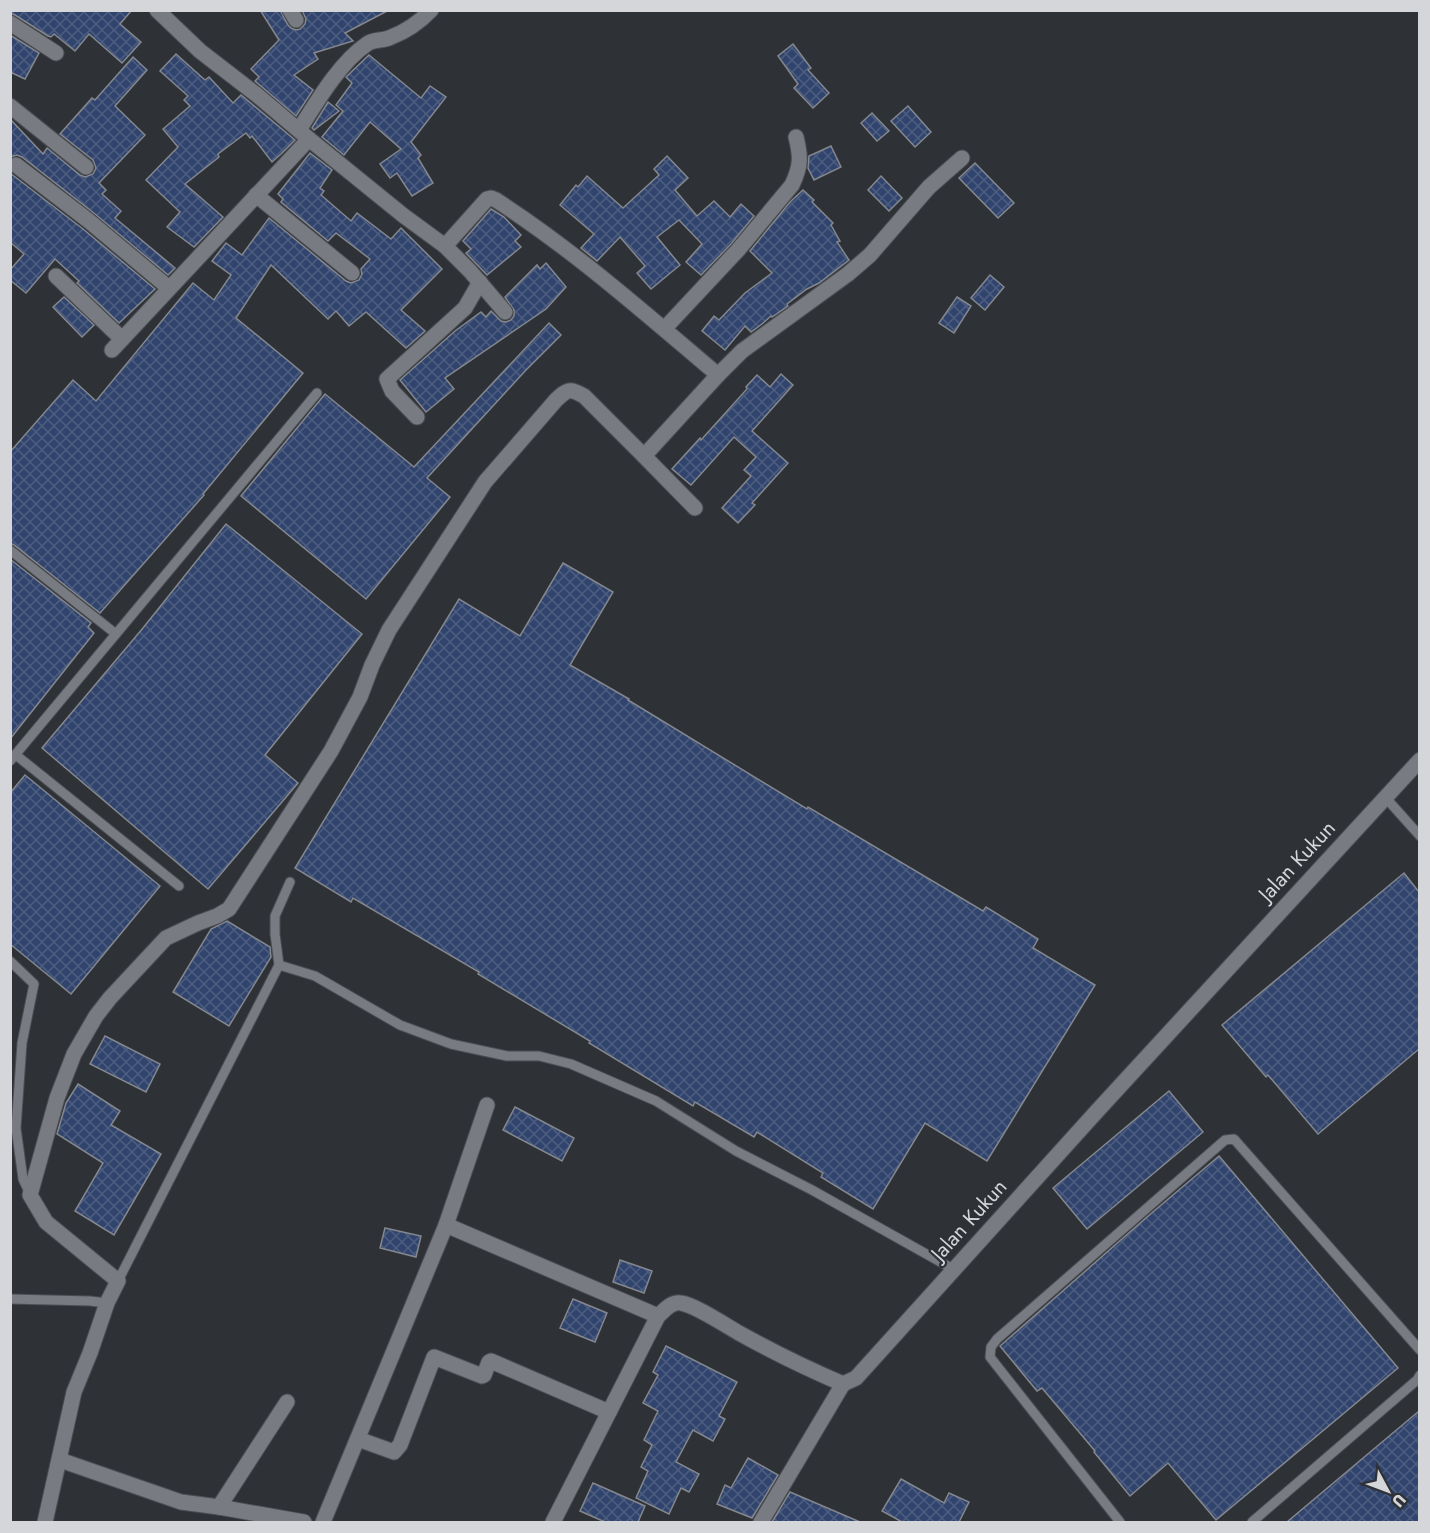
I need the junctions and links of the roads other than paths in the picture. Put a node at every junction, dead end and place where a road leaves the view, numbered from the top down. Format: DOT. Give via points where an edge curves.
graph roads {
  1 [pos="157,10"];
  2 [pos="431,10"];
  3 [pos="10,23"];
  4 [pos="56,53"];
  5 [pos="10,106"];
  6 [pos="304,135"];
  7 [pos="796,137"];
  8 [pos="962,158"];
  9 [pos="16,165"];
  10 [pos="86,167"];
  11 [pos="256,195"];
  12 [pos="445,246"];
  13 [pos="352,273"];
  14 [pos="56,276"];
  15 [pos="480,282"];
  16 [pos="169,288"];
  17 [pos="505,312"];
  18 [pos="664,328"];
  19 [pos="718,375"];
  20 [pos="317,393"];
  21 [pos="417,417"];
  22 [pos="644,456"];
  23 [pos="695,508"];
  24 [pos="10,550"];
  25 [pos="116,634"];
  26 [pos="13,758"];
  27 [pos="1417,767"];
  28 [pos="1385,797"];
  29 [pos="1419,836"];
  30 [pos="290,882"];
  31 [pos="179,886"];
  32 [pos="10,961"];
  33 [pos="279,965"];
  34 [pos="487,1106"];
  35 [pos="30,1194"];
  36 [pos="446,1225"];
  37 [pos="953,1269"];
  38 [pos="118,1281"];
  39 [pos="10,1299"];
  40 [pos="108,1303"];
  41 [pos="658,1316"];
  42 [pos="1419,1350"];
  43 [pos="1419,1375"];
  44 [pos="843,1384"];
  45 [pos="287,1402"];
  46 [pos="609,1412"];
  47 [pos="358,1439"];
  48 [pos="60,1460"];
  49 [pos="219,1507"];
  50 [pos="557,1521"];
  51 [pos="45,1522"];
  52 [pos="304,1522"];
  53 [pos="323,1522"];
  54 [pos="761,1522"];
  55 [pos="1120,1522"];
  56 [pos="1252,1522"];
  1 -- 6 [label="street" via="200,51"];
  2 -- 6 [label="street" via="406,30 369,42 356,52 314,105"];
  3 -- 4 [label="street"];
  5 -- 10 [label="street"];
  6 -- 11 [label="street"];
  6 -- 12 [label="street"];
  7 -- 18 [label="street" via="800,163 792,185 738,250"];
  8 -- 19 [label="street" via="929,187 870,255 742,351"];
  9 -- 16 [label="street"];
  11 -- 13 [label="street"];
  11 -- 16 [label="street"];
  12 -- 15 [label="street"];
  12 -- 18 [label="street" via="491,198 534,224"];
  14 -- 16 [label="street" via="117,344"];
  15 -- 17 [label="street"];
  15 -- 21 [label="street" via="465,308 387,379 392,391"];
  18 -- 19 [label="street"];
  19 -- 22 [label="street"];
  20 -- 25 [label="lane"];
  22 -- 23 [label="street"];
  22 -- 35 [label="street" via="584,396 572,390 556,400 484,482 389,630 331,751 229,909 166,938 96,1016 74,1054 57,1098"];
  24 -- 25 [label="lane"];
  25 -- 26 [label="lane"];
  26 -- 31 [label="lane"];
  27 -- 28 [label="street, Jalan Kukun"];
  28 -- 29 [label="lane"];
  28 -- 37 [label="street, Jalan Kukun"];
  30 -- 33 [label="lane" via="275,916"];
  32 -- 35 [label="lane" via="34,984 21,1043 16,1128 23,1179"];
  33 -- 37 [label="lane" via="315,976 400,1025 451,1044 571,1064 656,1101 736,1151"];
  33 -- 38 [label="lane"];
  34 -- 36 [label="street"];
  35 -- 38 [label="street" via="46,1222"];
  36 -- 41 [label="street"];
  36 -- 47 [label="street"];
  37 -- 44 [label="street, Jalan Kukun" via="856,1378"];
  38 -- 40 [label="street"];
  39 -- 40 [label="lane"];
  40 -- 48 [label="street" via="74,1392"];
  41 -- 44 [label="street" via="673,1303 681,1303"];
  41 -- 46 [label="street"];
  42 -- 55 [label="lane" via="1234,1139 1225,1140 991,1347 990,1357"];
  43 -- 56 [label="lane"];
  44 -- 54 [label="street"];
  45 -- 49 [label="street"];
  46 -- 47 [label="street" via="491,1361 482,1376 434,1357 394,1452"];
  46 -- 50 [label="street"];
  47 -- 53 [label="street"];
  48 -- 49 [label="street" via="181,1502"];
  48 -- 51 [label="street"];
  49 -- 52 [label="street"];
}
